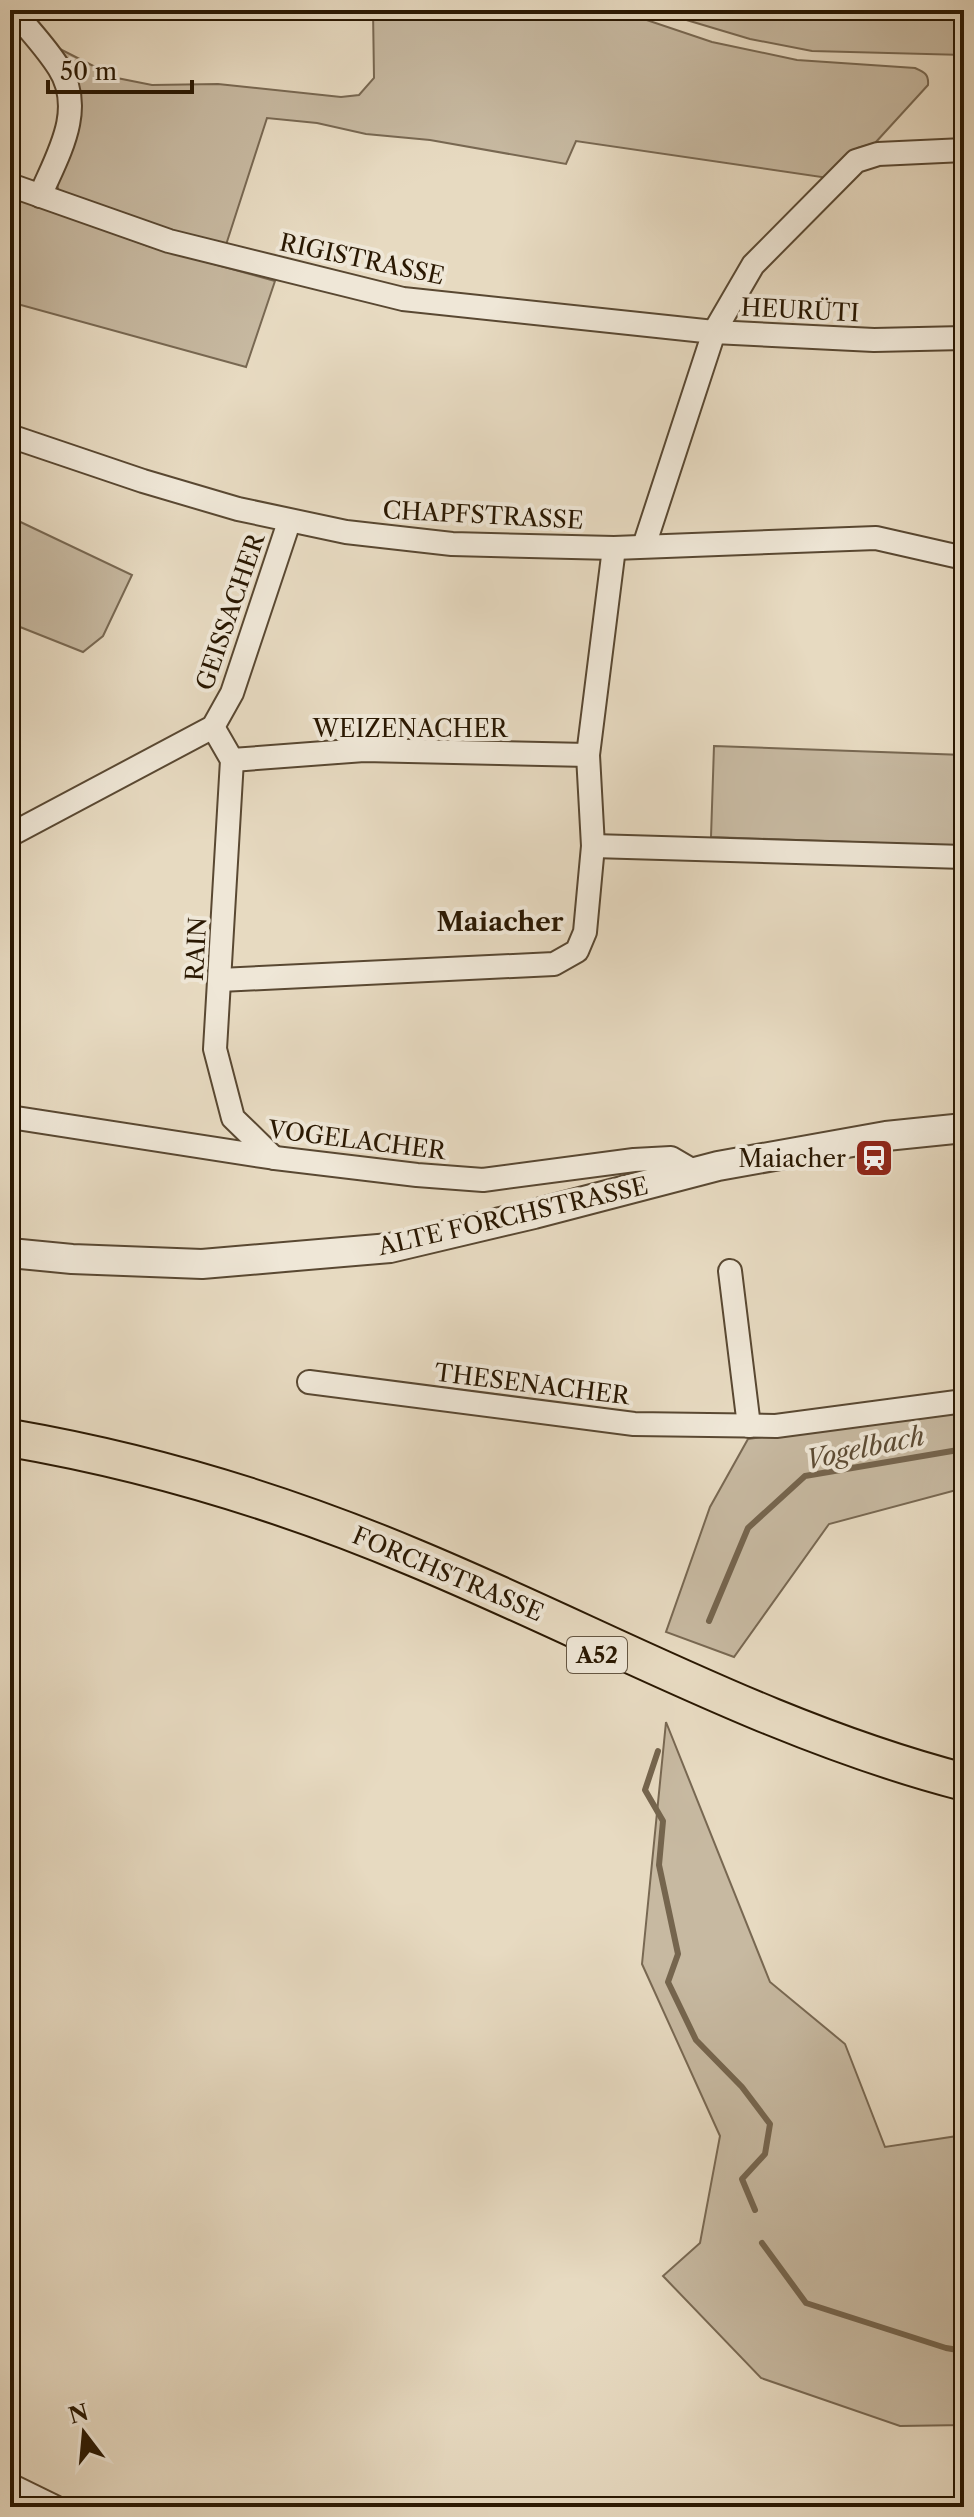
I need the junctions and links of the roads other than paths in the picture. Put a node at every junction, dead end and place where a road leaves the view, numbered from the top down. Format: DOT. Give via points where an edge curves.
graph roads {
  1 [pos="13,10"];
  2 [pos="964,150"];
  3 [pos="10,185"];
  4 [pos="40,196"];
  5 [pos="714,332"];
  6 [pos="964,338"];
  7 [pos="10,436"];
  8 [pos="289,522"];
  9 [pos="644,546"];
  10 [pos="614,548"];
  11 [pos="964,558"];
  12 [pos="213,727"];
  13 [pos="588,755"];
  14 [pos="232,760"];
  15 [pos="10,835"];
  16 [pos="593,846"];
  17 [pos="964,857"];
  18 [pos="220,980"];
  19 [pos="10,1117"];
  20 [pos="964,1128"];
  21 [pos="275,1158"];
  22 [pos="695,1172"];
  23 [pos="10,1253"];
  24 [pos="730,1271"];
  25 [pos="309,1382"];
  26 [pos="964,1401"];
  27 [pos="749,1426"];
  28 [pos="10,1438"];
  29 [pos="10,1452"];
  30 [pos="964,1782"];
  31 [pos="964,1795"];
  32 [pos="10,2485"];
  33 [pos="55,2507"];
  1 -- 4 [label="street" via="68,87 66,133"];
  2 -- 5 [label="street" via="878,154 856,161 753,265"];
  3 -- 4 [label="street, RIGISTRASSE"];
  4 -- 5 [label="street, RIGISTRASSE" via="169,241 403,299"];
  5 -- 6 [label="street, HEURÜTI" via="874,340"];
  5 -- 9 [label="street, HEURÜTI"];
  7 -- 8 [label="street, CHAPFSTRASSE"];
  8 -- 10 [label="street, CHAPFSTRASSE" via="452,544"];
  8 -- 12 [label="street, GEISSACHER" via="232,693"];
  9 -- 10 [label="street, CHAPFSTRASSE"];
  9 -- 11 [label="street, CHAPFSTRASSE" via="876,538"];
  10 -- 13 [label="street"];
  12 -- 14 [label="street"];
  12 -- 15 [label="street, GEISSACHER"];
  13 -- 14 [label="street, WEIZENACHER" via="364,750"];
  13 -- 16 [label="street"];
  14 -- 18 [label="street, RAIN"];
  16 -- 17 [label="street"];
  16 -- 18 [label="street" via="585,932 577,951 554,964"];
  18 -- 21 [label="street, RAIN" via="215,1049 233,1118"];
  19 -- 21 [label="street, VOGELACHER"];
  20 -- 22 [label="street, ALTE FORCHSTRASSE" via="886,1136"];
  21 -- 22 [label="street, VOGELACHER" via="483,1180 671,1158"];
  22 -- 23 [label="street, ALTE FORCHSTRASSE" via="390,1248 202,1264"];
  24 -- 27 [label="street"];
  25 -- 27 [label="street, THESENACHER" via="634,1424"];
  26 -- 27 [label="street, THESENACHER"];
  28 -- 30 [label="highway, FORCHSTRASSE / A52" via="156,1469 289,1509 419,1559 762,1714"];
  29 -- 31 [label="highway, FORCHSTRASSE / A52" via="159,1484 282,1520 420,1575 714,1708 839,1757"];
  32 -- 33 [label="street"];
}
